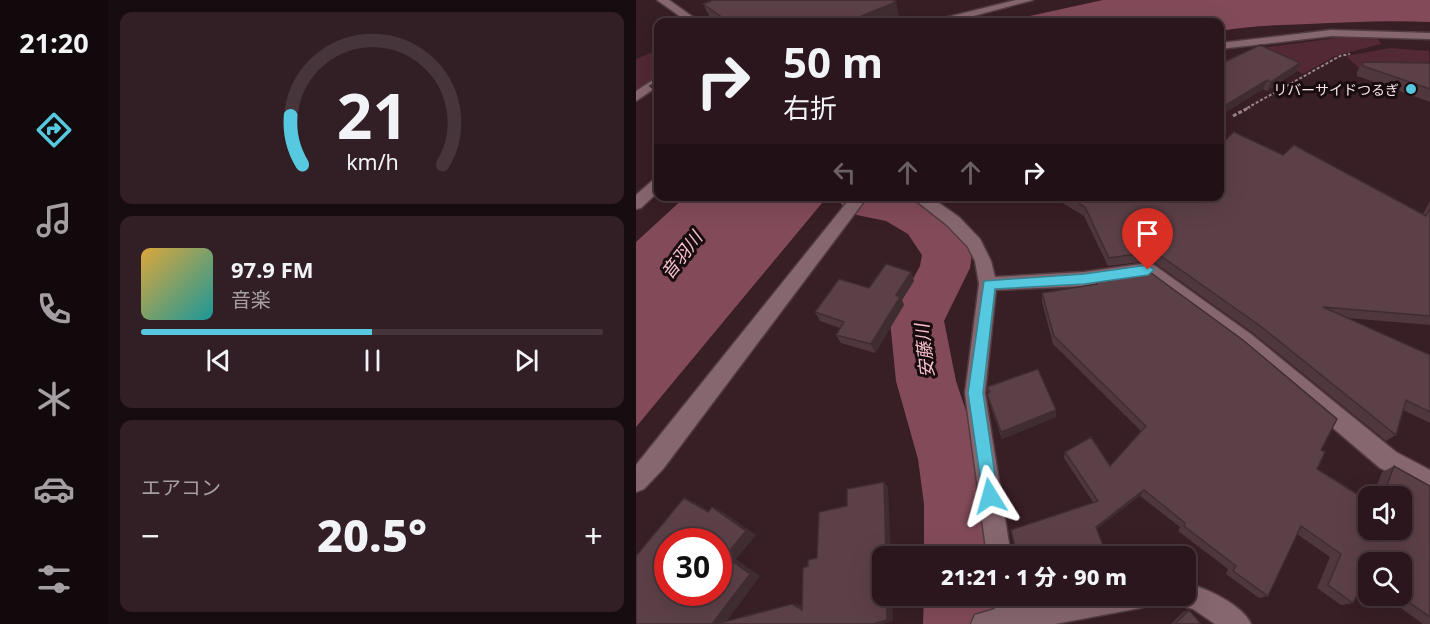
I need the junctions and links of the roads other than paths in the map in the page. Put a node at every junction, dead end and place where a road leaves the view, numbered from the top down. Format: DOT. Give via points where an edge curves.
graph roads {
  1 [pos="662,0"];
  2 [pos="1028,0"];
  3 [pos="690,18"];
  4 [pos="956,18"];
  5 [pos="1430,36"];
  6 [pos="1224,46"];
  7 [pos="654,84"];
  8 [pos="636,97"];
  9 [pos="654,188"];
  10 [pos="857,201"];
  11 [pos="923,201"];
  12 [pos="636,204"];
  13 [pos="988,284"];
  14 [pos="636,481"];
  15 [pos="1430,482"];
  16 [pos="998,546"];
  17 [pos="1196,598"];
  18 [pos="1073,606"];
  19 [pos="999,617"];
  20 [pos="1238,624"];
  1 -- 3 [label="street"];
  2 -- 4 [label="street"];
  5 -- 6 [label="street" via="1331,33"];
  7 -- 8 [label="street"];
  9 -- 12 [label="street"];
  10 -- 14 [label="street"];
  11 -- 13 [label="street" via="953,221 974,243"];
  13 -- 15 [label="street" via="1084,279 1148,270 1245,341 1388,460"];
  13 -- 16 [label="street" via="975,393"];
  17 -- 20 [label="street"];
  18 -- 19 [label="street"];
}
